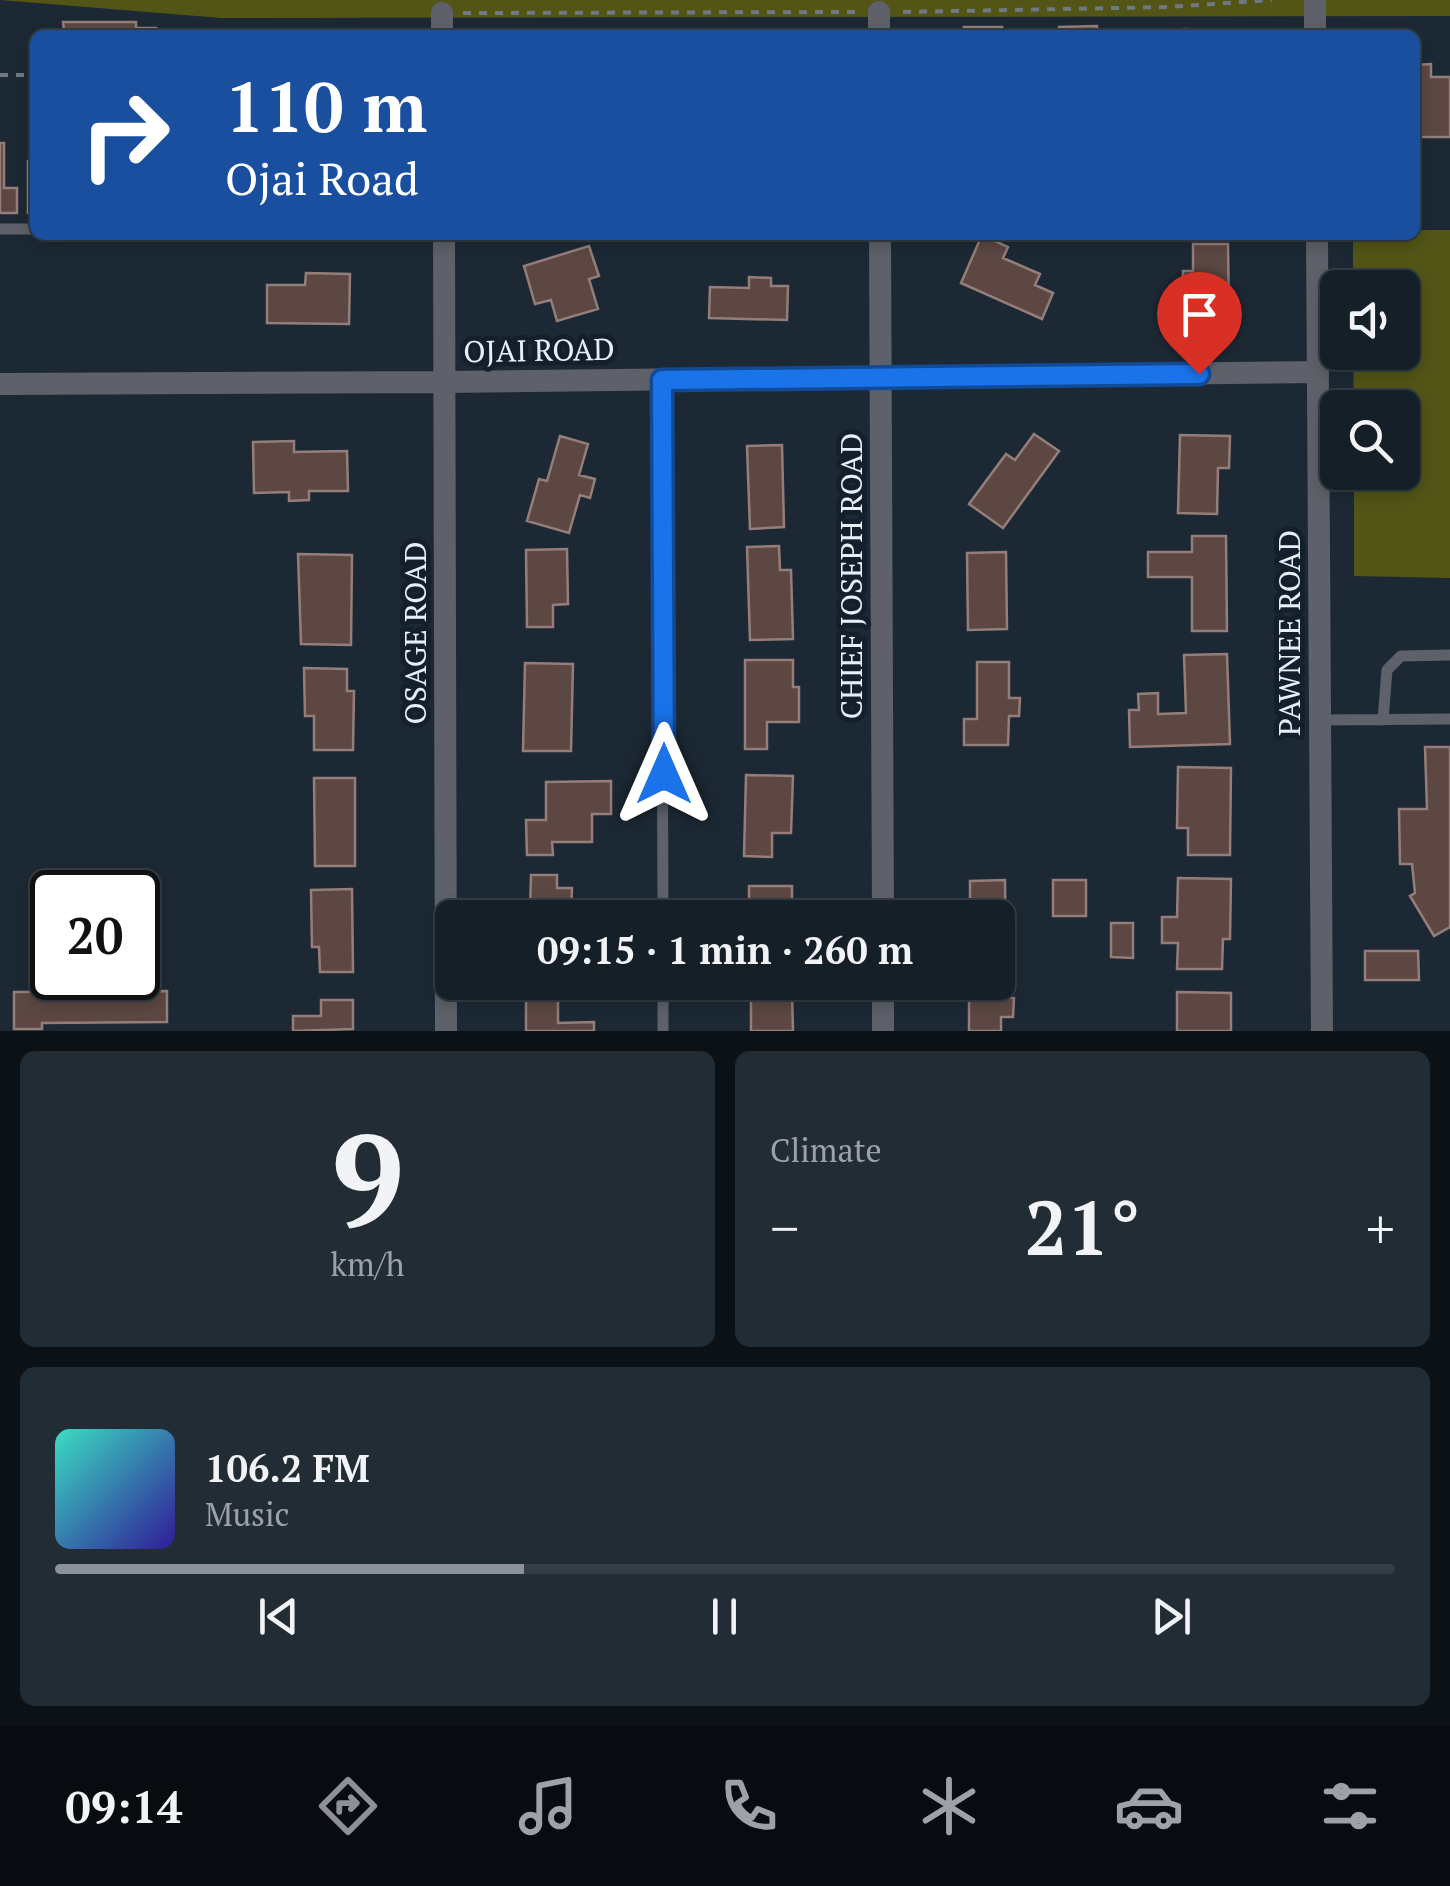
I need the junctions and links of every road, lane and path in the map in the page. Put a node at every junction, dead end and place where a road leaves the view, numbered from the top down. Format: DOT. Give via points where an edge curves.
graph roads {
  1 [pos="1314,0"];
  2 [pos="1315,30"];
  3 [pos="0,75"];
  4 [pos="30,75"];
  5 [pos="0,229"];
  6 [pos="30,229"];
  7 [pos="444,240"];
  8 [pos="880,240"];
  9 [pos="1317,240"];
  10 [pos="1318,372"];
  11 [pos="881,378"];
  12 [pos="662,380"];
  13 [pos="446,382"];
  14 [pos="0,384"];
  15 [pos="1450,655"];
  16 [pos="1450,719"];
  17 [pos="1320,720"];
  18 [pos="1384,720"];
  19 [pos="663,900"];
  20 [pos="883,900"];
  21 [pos="663,1000"];
  22 [pos="883,1000"];
  23 [pos="446,1031"];
  24 [pos="663,1031"];
  25 [pos="884,1031"];
  26 [pos="1322,1031"];
  1 -- 2 [label="street"];
  3 -- 4 [label="path"];
  5 -- 6 [label="lane"];
  7 -- 13 [label="street, OSAGE ROAD"];
  8 -- 11 [label="street, CHIEF JOSEPH ROAD"];
  9 -- 10 [label="street, PAWNEE ROAD"];
  10 -- 11 [label="street, OJAI ROAD"];
  10 -- 17 [label="street, PAWNEE ROAD"];
  11 -- 12 [label="street, OJAI ROAD"];
  11 -- 20 [label="street, CHIEF JOSEPH ROAD"];
  12 -- 13 [label="street, OJAI ROAD"];
  12 -- 19 [label="lane"];
  13 -- 14 [label="street, OJAI ROAD"];
  13 -- 23 [label="street, OSAGE ROAD"];
  15 -- 18 [label="lane" via="1401,656 1387,670"];
  16 -- 18 [label="lane"];
  17 -- 18 [label="lane"];
  17 -- 26 [label="street, PAWNEE ROAD"];
  21 -- 24 [label="lane"];
  22 -- 25 [label="street"];
}
